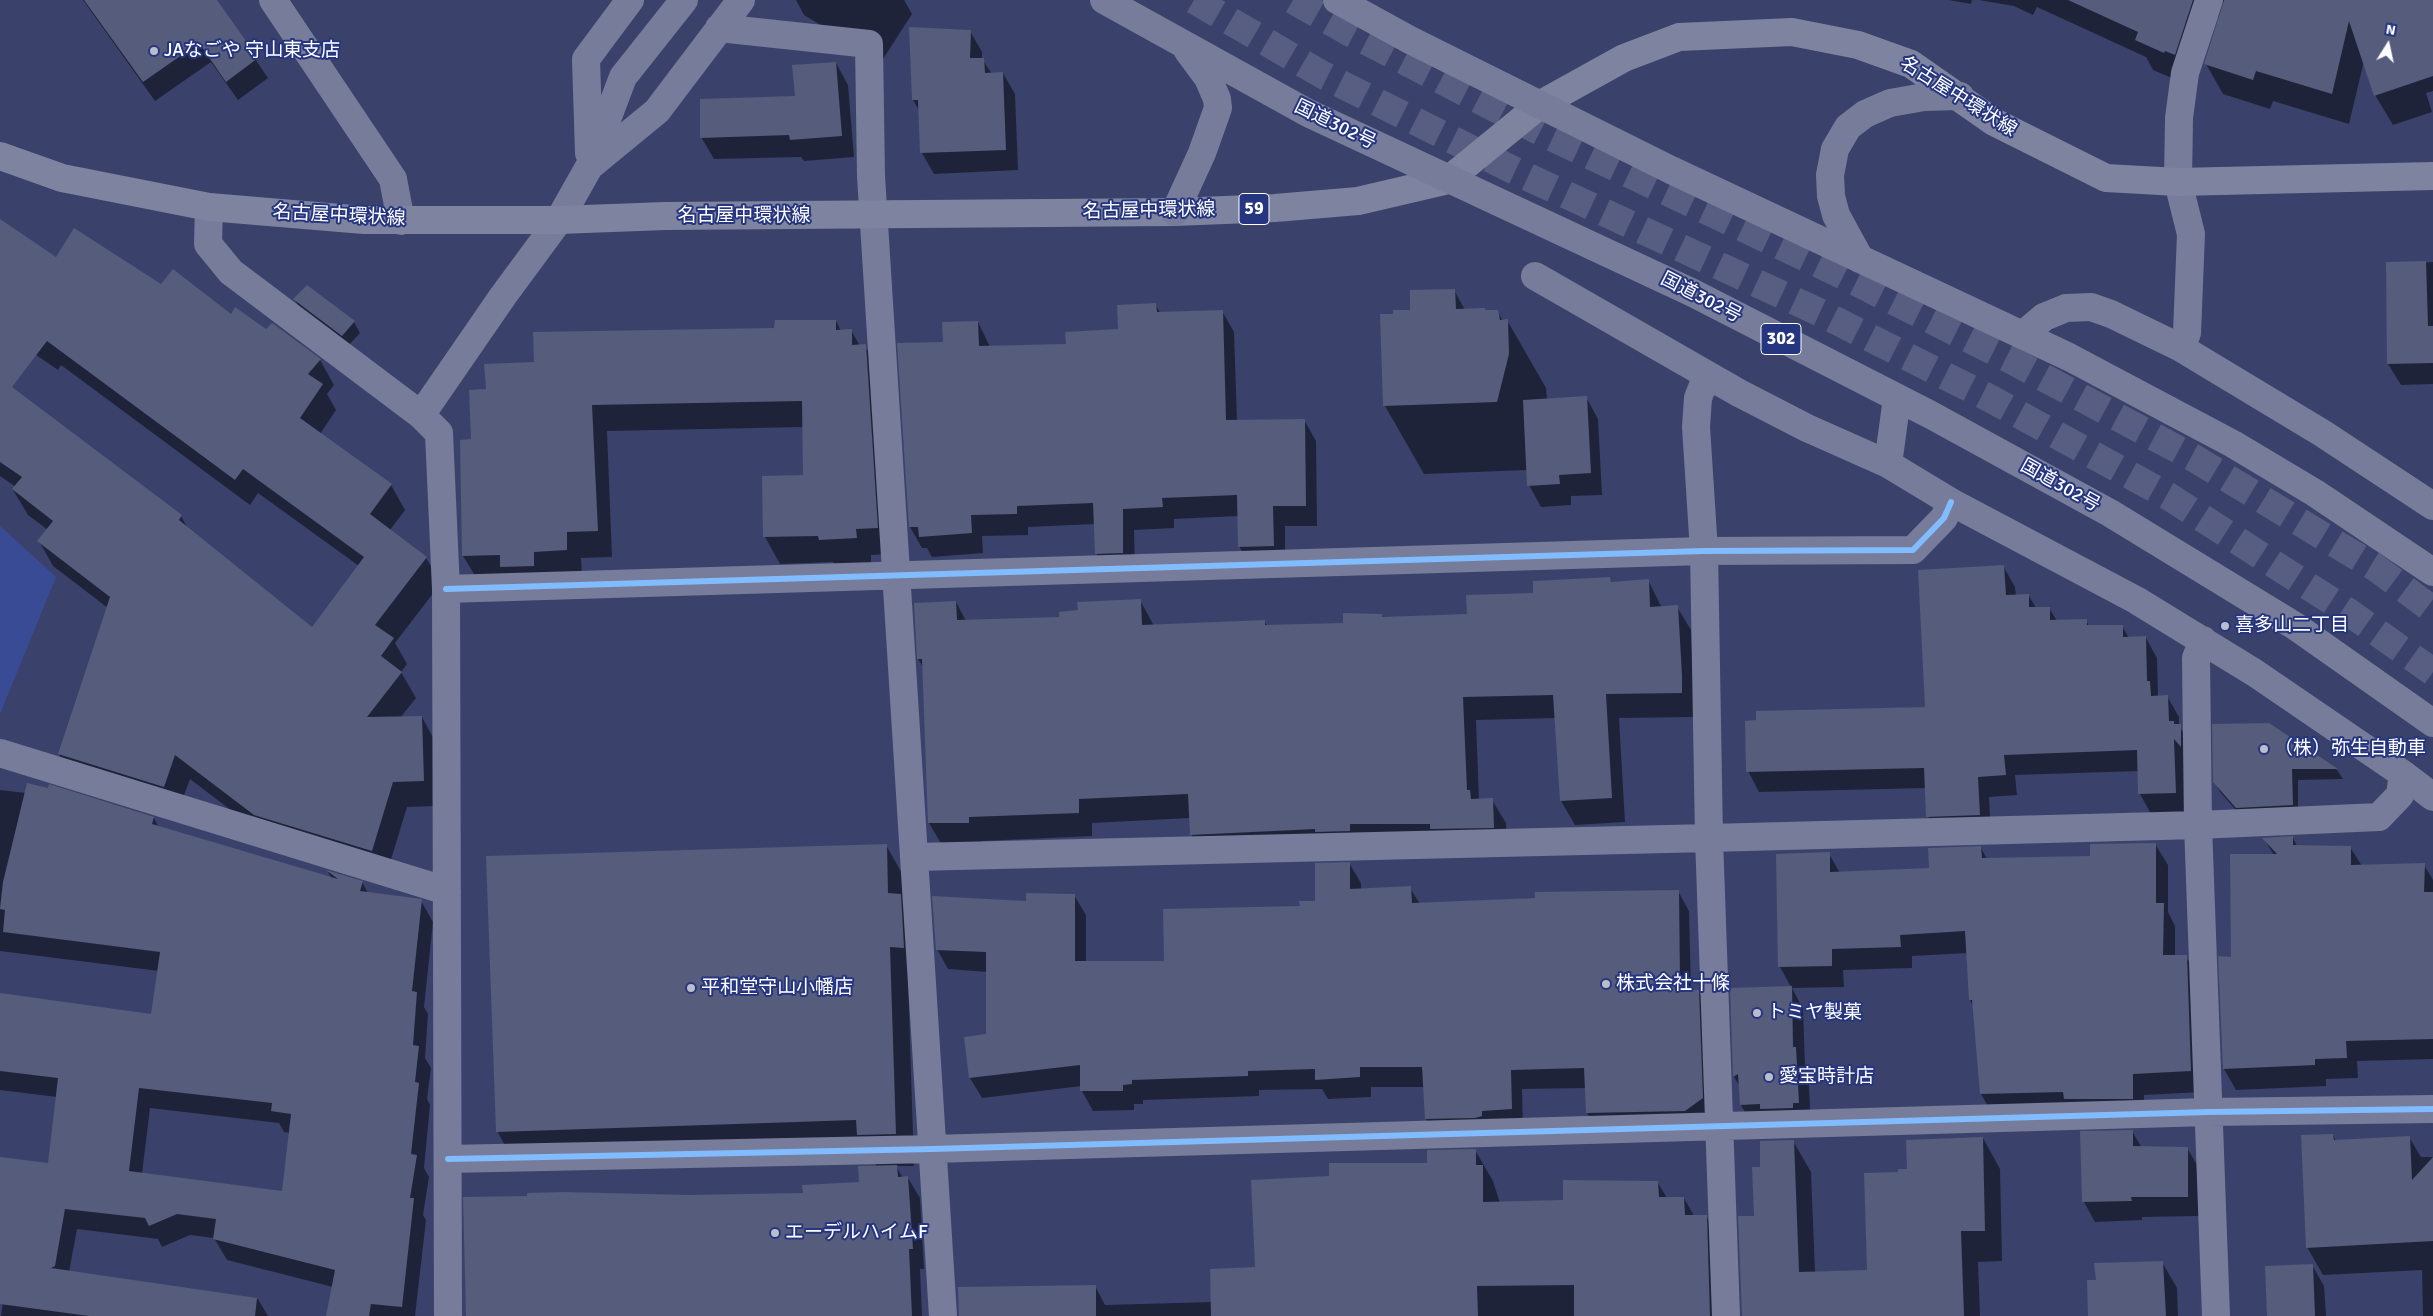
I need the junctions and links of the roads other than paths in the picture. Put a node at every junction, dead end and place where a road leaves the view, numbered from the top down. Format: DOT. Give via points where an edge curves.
graph roads {
  1 [pos="273,0"];
  2 [pos="630,0"];
  3 [pos="684,0"];
  4 [pos="741,0"];
  5 [pos="1104,0"];
  6 [pos="1337,0"];
  7 [pos="2209,0"];
  8 [pos="719,28"];
  9 [pos="1181,44"];
  10 [pos="1960,96"];
  11 [pos="1541,104"];
  12 [pos="0,156"];
  13 [pos="589,167"];
  14 [pos="2433,176"];
  15 [pos="1448,180"];
  16 [pos="2178,182"];
  17 [pos="209,207"];
  18 [pos="1175,212"];
  19 [pos="875,215"];
  20 [pos="401,220"];
  21 [pos="559,220"];
  22 [pos="1860,259"];
  23 [pos="1535,276"];
  24 [pos="2024,334"];
  25 [pos="2181,348"];
  26 [pos="1707,375"];
  27 [pos="1897,398"];
  28 [pos="421,415"];
  29 [pos="1888,464"];
  30 [pos="1951,502"];
  31 [pos="2433,506"];
  32 [pos="1704,551"];
  33 [pos="2433,572"];
  34 [pos="897,574"];
  35 [pos="446,589"];
  36 [pos="2203,640"];
  37 [pos="2433,723"];
  38 [pos="1,760"];
  39 [pos="2404,774"];
  40 [pos="2433,797"];
  41 [pos="2198,825"];
  42 [pos="1709,838"];
  43 [pos="915,857"];
  44 [pos="447,891"];
  45 [pos="2433,1109"];
  46 [pos="2209,1112"];
  47 [pos="1720,1128"];
  48 [pos="932,1149"];
  49 [pos="448,1159"];
  50 [pos="448,1316"];
  51 [pos="943,1316"];
  52 [pos="1726,1316"];
  53 [pos="2216,1316"];
  1 -- 20 [label="main road" via="393,179"];
  2 -- 13 [label="main road" via="586,59"];
  3 -- 13 [label="main road" via="623,77"];
  4 -- 8 [label="main road"];
  5 -- 9 [label="main road, 国道302号 / 302"];
  6 -- 11 [label="main road"];
  7 -- 16 [label="main road" via="2185,73 2179,118"];
  8 -- 13 [label="main road" via="657,111"];
  8 -- 19 [label="main road" via="869,44 871,176"];
  9 -- 15 [label="main road, 国道302号 / 302" via="1301,109"];
  9 -- 18 [label="main road" via="1208,78 1218,108"];
  10 -- 11 [label="main road, 名古屋中環状線 / 59" via="1911,64 1858,45 1792,32 1679,37 1624,58"];
  10 -- 16 [label="main road, 名古屋中環状線 / 59" via="1994,122 2106,178"];
  10 -- 22 [label="main road" via="1924,97 1890,103 1865,114 1848,128 1835,149 1830,175 1831,196 1836,215"];
  11 -- 15 [label="main road, 名古屋中環状線 / 59"];
  11 -- 22 [label="main road" via="1671,170"];
  12 -- 17 [label="main road, 名古屋中環状線 / 59" via="62,178"];
  13 -- 21 [label="main road"];
  14 -- 16 [label="main road, 名古屋中環状線 / 59"];
  15 -- 18 [label="main road, 名古屋中環状線 / 59" via="1358,201"];
  15 -- 27 [label="main road, 国道302号 / 302" via="1692,293"];
  16 -- 25 [label="main road" via="2191,234 2187,333"];
  17 -- 20 [label="main road, 名古屋中環状線 / 59"];
  17 -- 28 [label="main road" via="208,244 231,272"];
  18 -- 19 [label="main road, 名古屋中環状線 / 59"];
  19 -- 21 [label="main road, 名古屋中環状線 / 59"];
  19 -- 34 [label="main road"];
  20 -- 21 [label="main road, 名古屋中環状線 / 59"];
  21 -- 28 [label="main road"];
  22 -- 24 [label="main road"];
  23 -- 26 [label="main road"];
  24 -- 25 [label="main road" via="2044,317 2066,308 2091,307"];
  24 -- 33 [label="main road" via="2233,444 2315,493"];
  25 -- 31 [label="main road" via="2322,433"];
  26 -- 29 [label="main road" via="1808,428"];
  26 -- 32 [label="main road" via="1698,398 1696,427"];
  27 -- 29 [label="main road"];
  27 -- 37 [label="main road, 国道302号 / 302" via="2110,513 2295,626"];
  28 -- 35 [label="main road" via="439,433"];
  29 -- 30 [label="main road"];
  30 -- 32 [label="main road" via="1944,518 1912,550"];
  30 -- 36 [label="main road"];
  32 -- 34 [label="main road"];
  32 -- 42 [label="main road"];
  34 -- 35 [label="main road"];
  34 -- 43 [label="main road"];
  35 -- 44 [label="main road"];
  36 -- 39 [label="main road"];
  36 -- 41 [label="main road" via="2196,658"];
  38 -- 44 [label="main road"];
  39 -- 40 [label="main road"];
  39 -- 41 [label="main road" via="2400,794 2379,817"];
  41 -- 42 [label="main road"];
  41 -- 46 [label="main road"];
  42 -- 43 [label="main road"];
  42 -- 47 [label="main road"];
  43 -- 48 [label="main road"];
  44 -- 49 [label="main road"];
  45 -- 46 [label="main road"];
  46 -- 47 [label="main road"];
  46 -- 53 [label="main road"];
  47 -- 48 [label="main road"];
  47 -- 52 [label="main road"];
  48 -- 49 [label="main road"];
  48 -- 51 [label="main road"];
  49 -- 50 [label="main road"];
}
